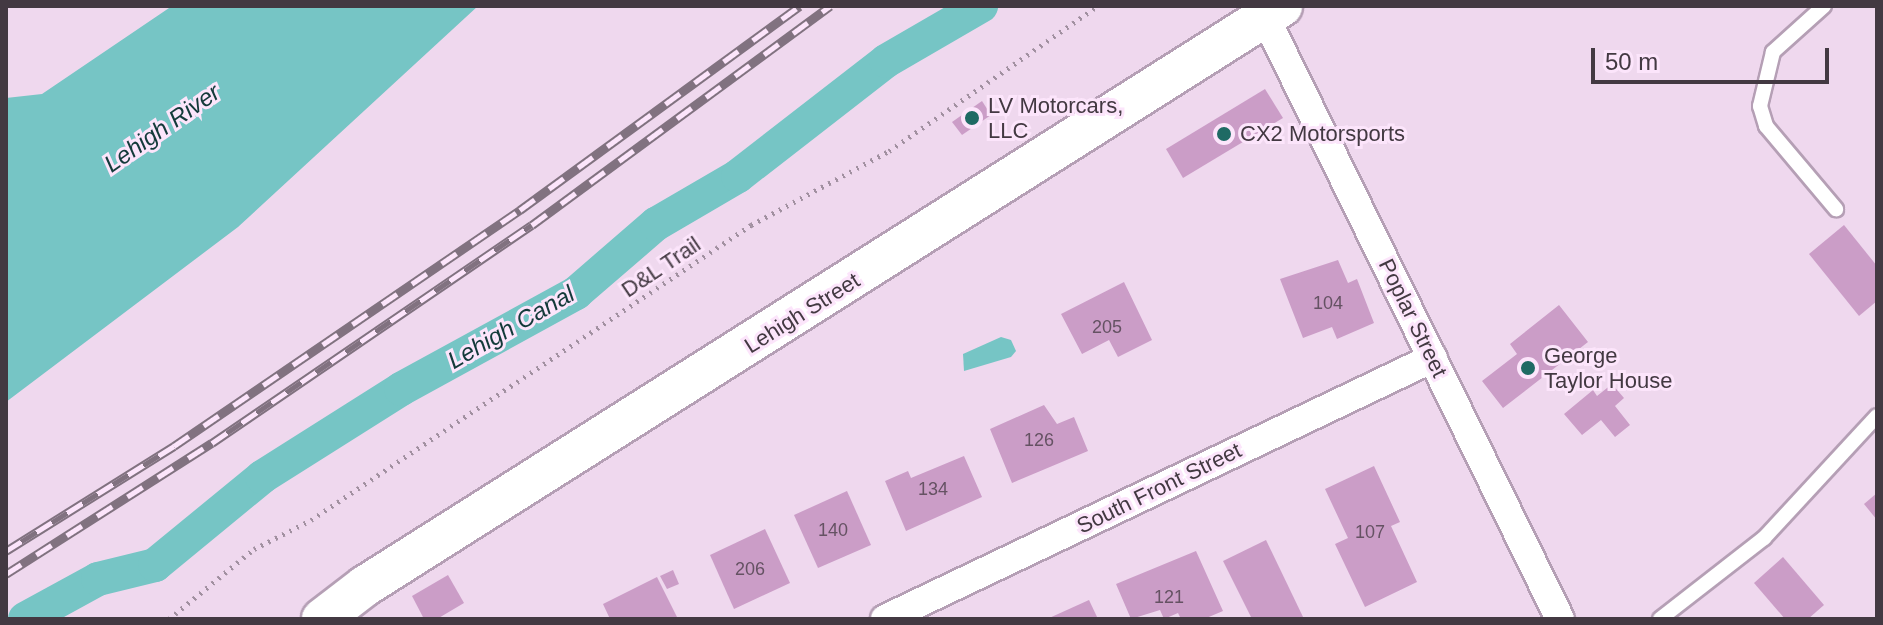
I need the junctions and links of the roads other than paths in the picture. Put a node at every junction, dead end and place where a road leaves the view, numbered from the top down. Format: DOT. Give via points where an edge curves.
graph roads {
  1 [pos="1824,6"];
  2 [pos="1274,11"];
  3 [pos="1836,209"];
  4 [pos="1433,358"];
  5 [pos="1877,416"];
  6 [pos="322,619"];
  7 [pos="885,619"];
  8 [pos="1560,619"];
  9 [pos="1660,619"];
  1 -- 3 [label="lane" via="1773,52 1760,106 1766,126"];
  2 -- 4 [label="street, Poplar Street"];
  2 -- 6 [label="street, Lehigh Street" via="365,586"];
  4 -- 7 [label="street, South Front Street"];
  4 -- 8 [label="street, Poplar Street"];
  5 -- 9 [label="lane" via="1764,538"];
}
